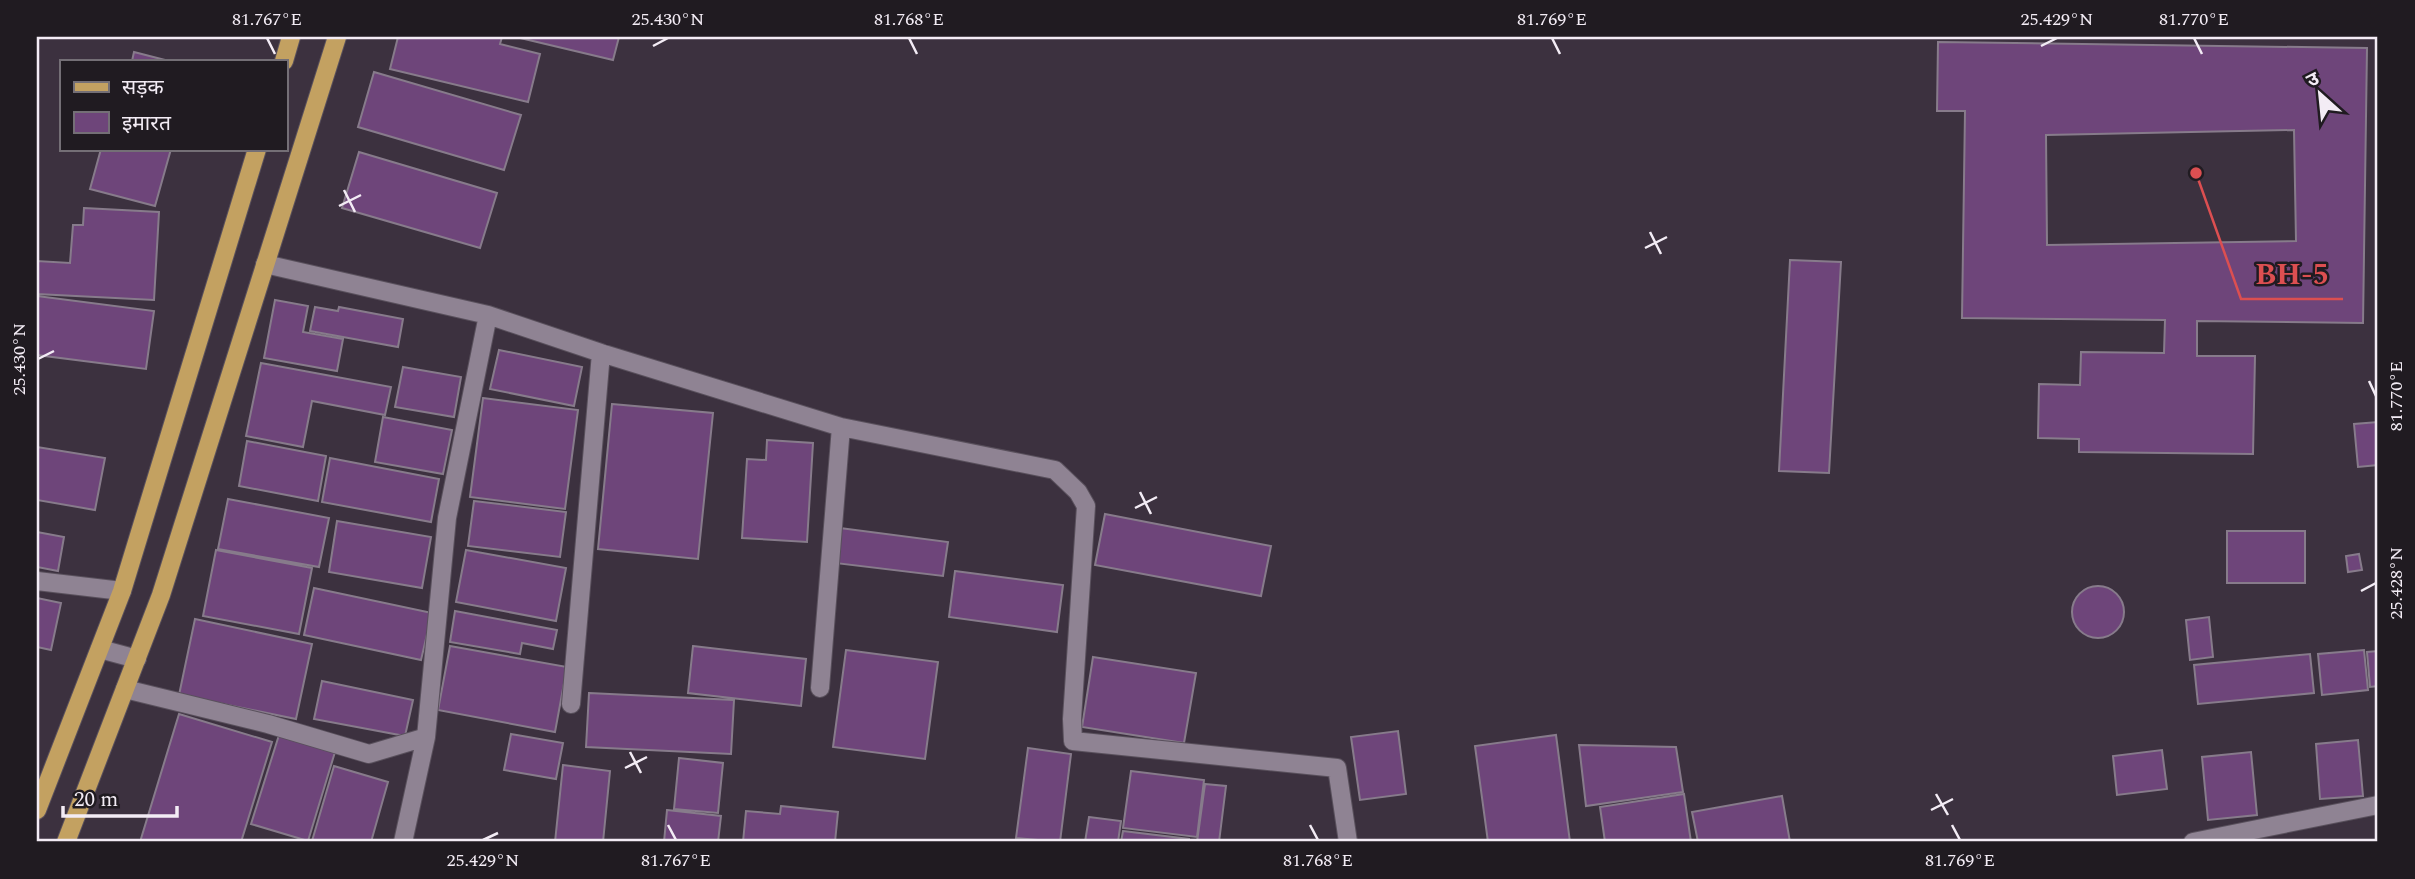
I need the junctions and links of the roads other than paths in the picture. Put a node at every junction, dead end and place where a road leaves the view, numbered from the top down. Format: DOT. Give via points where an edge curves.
graph roads {
  1 [pos="291,37"];
  2 [pos="337,37"];
  3 [pos="284,60"];
  4 [pos="257,150"];
  5 [pos="265,264"];
  6 [pos="488,315"];
  7 [pos="601,353"];
  8 [pos="841,427"];
  9 [pos="37,581"];
  10 [pos="122,591"];
  11 [pos="100,649"];
  12 [pos="137,659"];
  13 [pos="821,688"];
  14 [pos="125,689"];
  15 [pos="571,704"];
  16 [pos="426,737"];
  17 [pos="2378,805"];
  18 [pos="37,810"];
  19 [pos="66,842"];
  20 [pos="403,842"];
  21 [pos="1348,842"];
  22 [pos="2193,842"];
  1 -- 3 [label="main road"];
  2 -- 5 [label="main road"];
  4 -- 10 [label="main road"];
  5 -- 6 [label="street"];
  5 -- 12 [label="main road"];
  6 -- 7 [label="street"];
  6 -- 16 [label="street" via="447,518"];
  7 -- 8 [label="street"];
  7 -- 15 [label="street"];
  8 -- 13 [label="street"];
  8 -- 21 [label="street" via="1055,470 1086,506 1073,741 1337,768"];
  9 -- 10 [label="street"];
  10 -- 11 [label="main road"];
  11 -- 12 [label="street"];
  11 -- 18 [label="main road"];
  12 -- 14 [label="main road"];
  14 -- 16 [label="street" via="369,754"];
  14 -- 19 [label="main road"];
  16 -- 20 [label="street"];
  17 -- 22 [label="street"];
}
